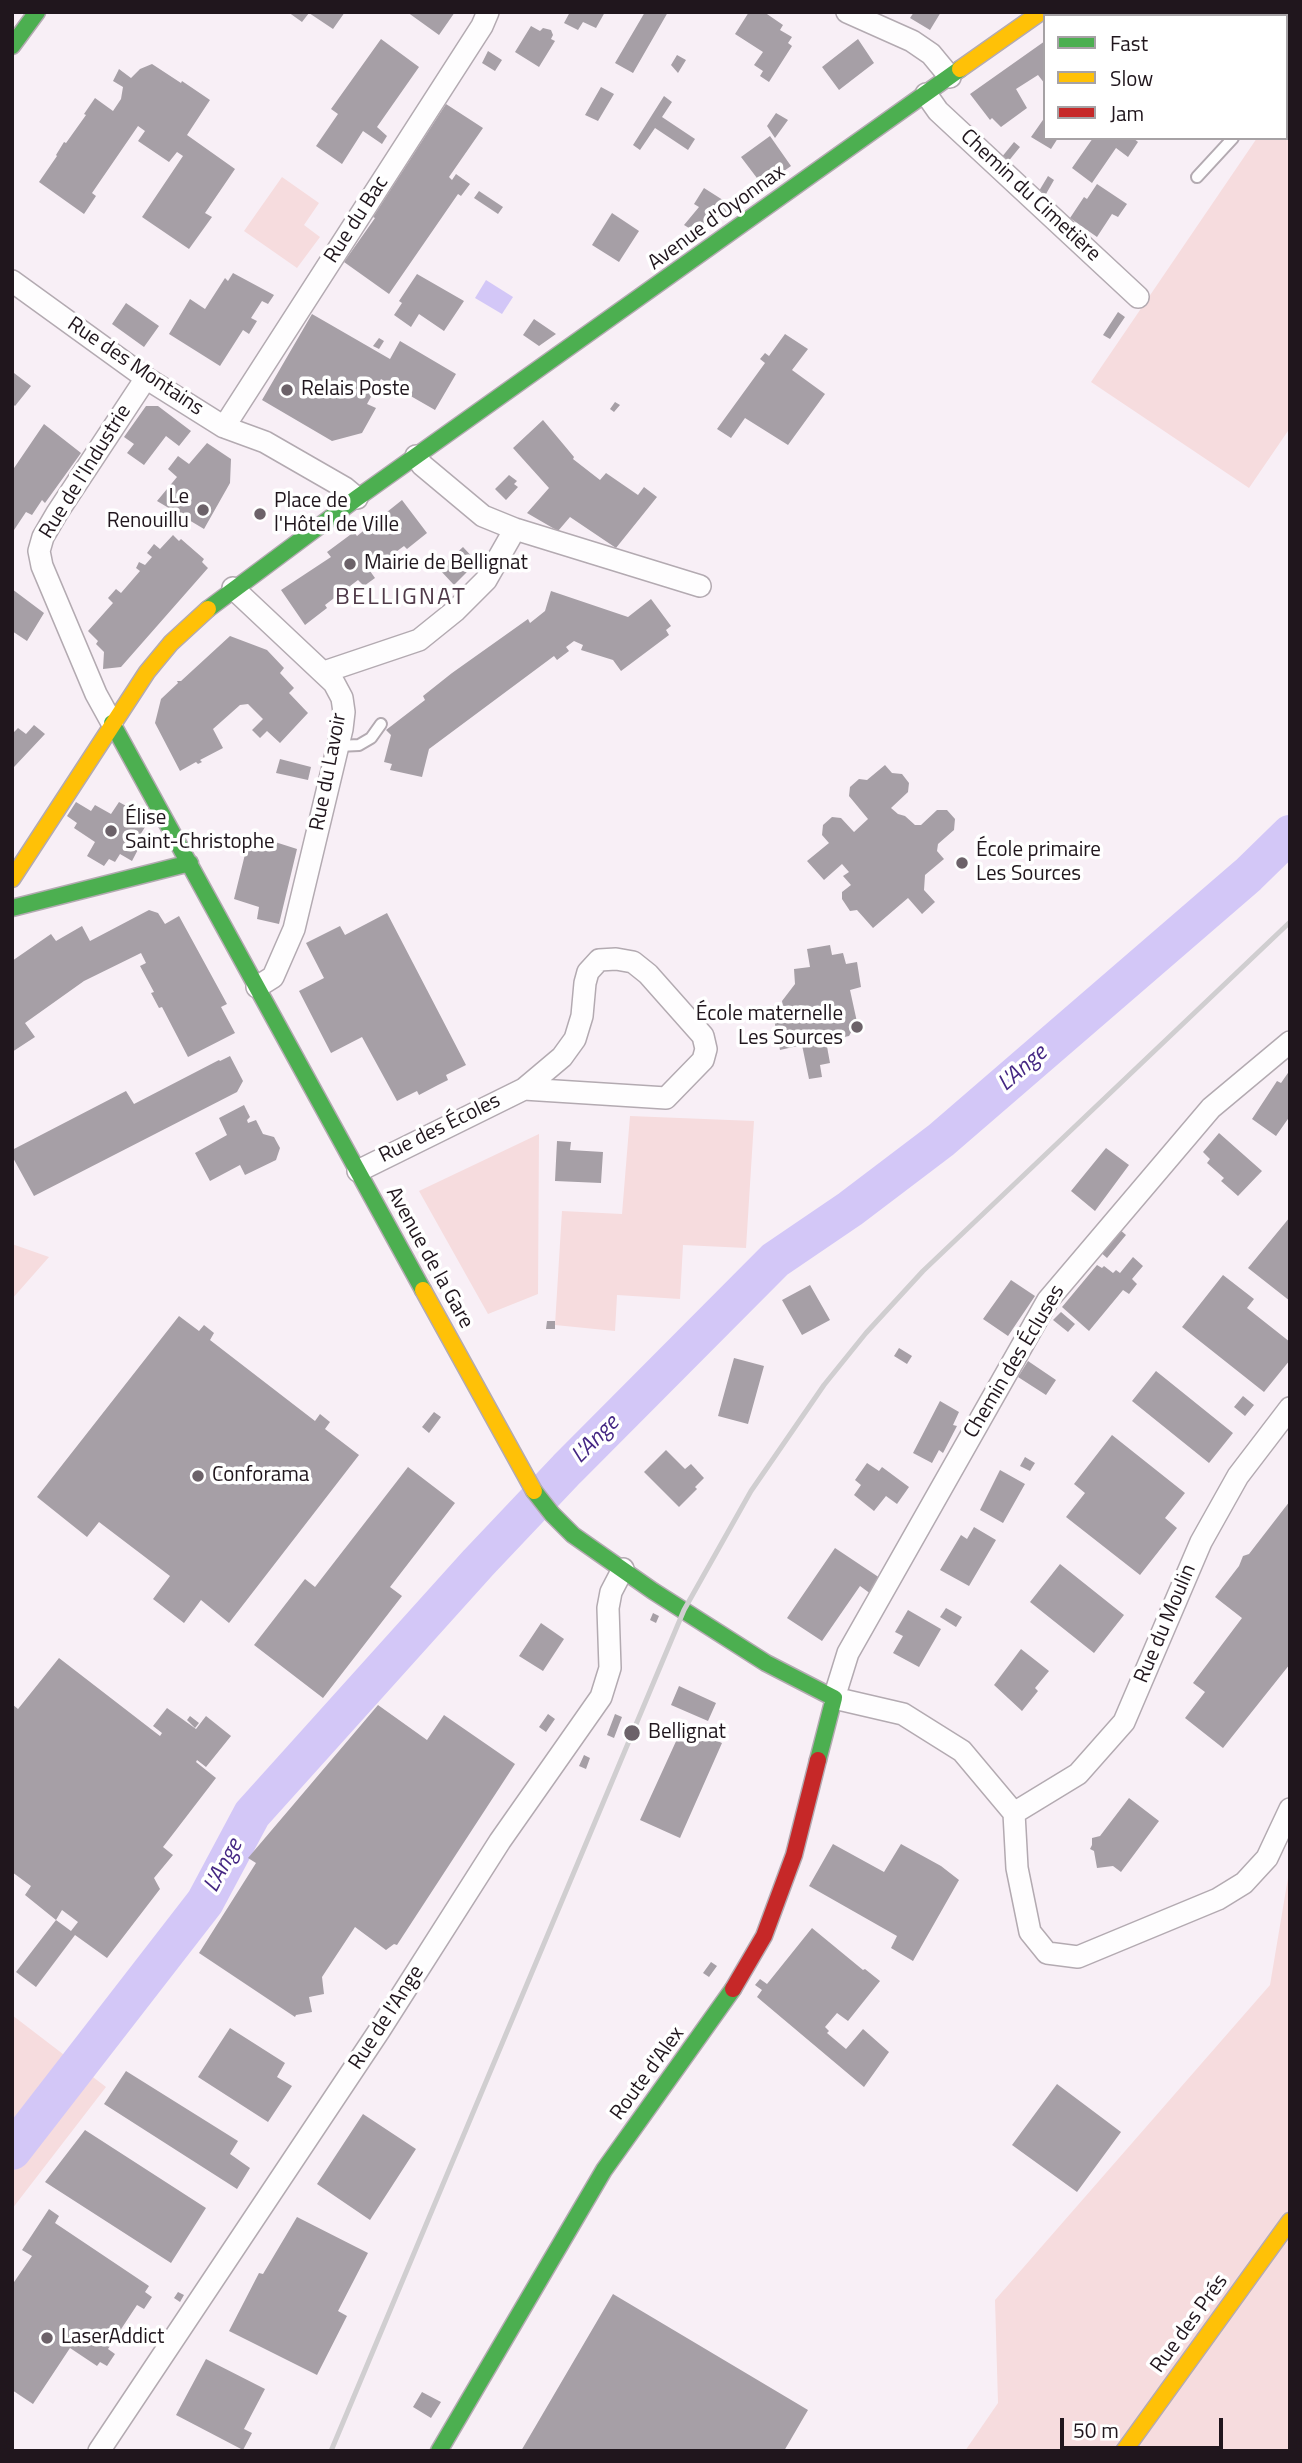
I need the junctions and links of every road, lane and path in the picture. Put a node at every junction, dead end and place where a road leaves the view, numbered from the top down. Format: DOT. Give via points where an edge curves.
graph roads {
  1 [pos="37,12"];
  2 [pos="488,12"];
  3 [pos="847,12"];
  4 [pos="1041,12"];
  5 [pos="12,46"];
  6 [pos="950,77"];
  7 [pos="926,94"];
  8 [pos="1231,140"];
  9 [pos="1197,177"];
  10 [pos="12,281"];
  11 [pos="1132,287"];
  12 [pos="146,378"];
  13 [pos="224,427"];
  14 [pos="416,456"];
  15 [pos="357,498"];
  16 [pos="515,529"];
  17 [pos="700,586"];
  18 [pos="233,588"];
  19 [pos="324,672"];
  20 [pos="112,723"];
  21 [pos="381,724"];
  22 [pos="338,746"];
  23 [pos="190,863"];
  24 [pos="12,879"];
  25 [pos="12,908"];
  26 [pos="257,987"];
  27 [pos="1290,1042"];
  28 [pos="524,1089"];
  29 [pos="358,1171"];
  30 [pos="1290,1408"];
  31 [pos="623,1569"];
  32 [pos="834,1698"];
  33 [pos="1290,1808"];
  34 [pos="1014,1812"];
  35 [pos="1290,2221"];
  36 [pos="99,2451"];
  37 [pos="439,2451"];
  38 [pos="1124,2451"];
  1 -- 5 [label="street"];
  2 -- 13 [label="street, Rue du Bac"];
  3 -- 6 [label="street" via="912,41 931,54"];
  4 -- 6 [label="street, Avenue d'Oyonnax"];
  6 -- 7 [label="street, Avenue d'Oyonnax"];
  7 -- 11 [label="street, Chemin du Cimetière" via="939,111"];
  7 -- 14 [label="street, Avenue d'Oyonnax"];
  8 -- 9 [label="lane"];
  10 -- 12 [label="street, Rue des Montains"];
  12 -- 13 [label="street, Rue des Montains"];
  12 -- 20 [label="street, Rue de l'Industrie" via="57,513 39,551 75,646"];
  13 -- 15 [label="street, Rue des Montains" via="265,442"];
  14 -- 15 [label="street"];
  14 -- 16 [label="street" via="483,516"];
  15 -- 18 [label="street"];
  16 -- 17 [label="street"];
  16 -- 19 [label="street" via="486,580 419,640"];
  18 -- 19 [label="street, Rue du Lavoir"];
  18 -- 20 [label="street" via="171,643"];
  19 -- 22 [label="street, Rue du Lavoir" via="342,698"];
  20 -- 23 [label="street, Avenue de la Gare"];
  20 -- 24 [label="street"];
  21 -- 22 [label="lane" via="359,746"];
  22 -- 26 [label="street, Rue du Lavoir" via="294,929 274,977"];
  23 -- 25 [label="street"];
  23 -- 26 [label="street, Avenue de la Gare"];
  26 -- 29 [label="street, Avenue de la Gare"];
  27 -- 32 [label="street, Chemin des Écluses" via="1211,1108 1048,1300 848,1653"];
  28 -- 28 [label="street, Rue des Écoles" via="666,1098 703,1060 703,1036 633,962 599,961 585,983 575,1039 562,1058"];
  28 -- 29 [label="street, Rue des Écoles"];
  29 -- 31 [label="street, Avenue de la Gare" via="521,1470 573,1535"];
  30 -- 34 [label="street, Rue du Moulin" via="1238,1476 1201,1542 1124,1722 1078,1774"];
  31 -- 32 [label="street, Avenue de la Gare" via="766,1662"];
  31 -- 36 [label="street, Rue de l'Ange" via="608,1608 610,1668 601,1697 500,1841 379,2032"];
  32 -- 34 [label="street" via="903,1714 962,1751"];
  32 -- 37 [label="street, Route d'Alex" via="794,1855 764,1936 700,2038 604,2170"];
  33 -- 34 [label="street" via="1267,1857 1244,1883 1218,1899 1078,1957 1047,1953 1030,1932 1017,1868"];
  35 -- 38 [label="street, Rue des Prés"];
}
